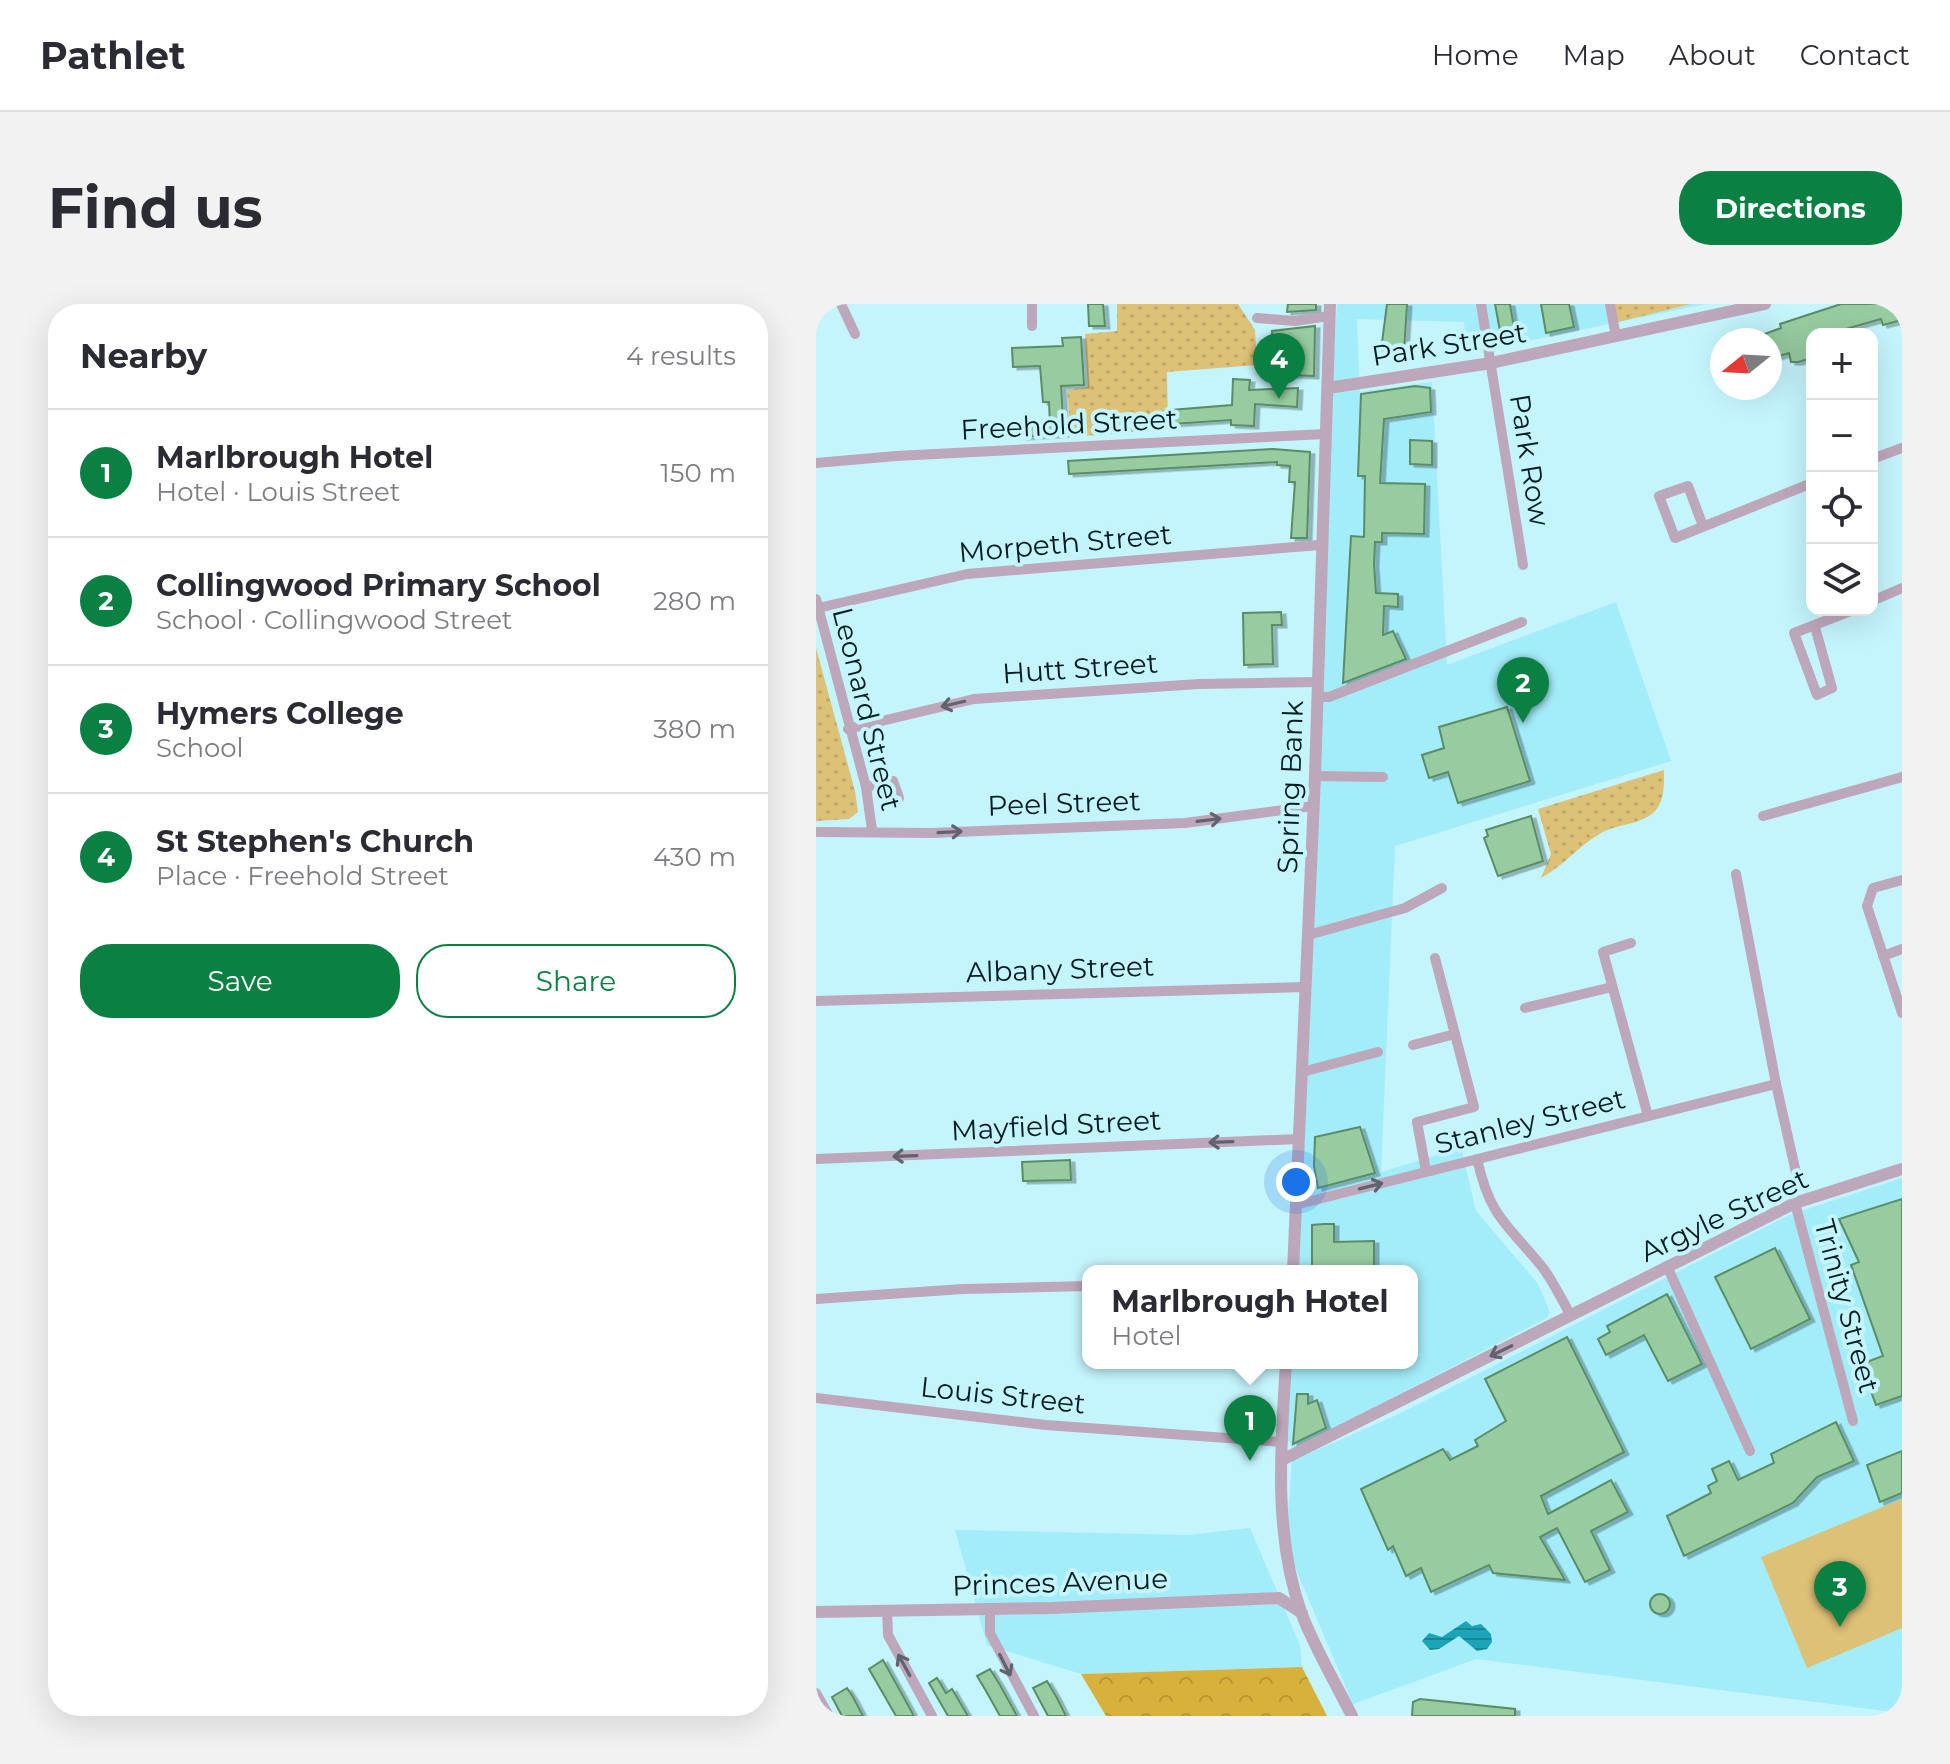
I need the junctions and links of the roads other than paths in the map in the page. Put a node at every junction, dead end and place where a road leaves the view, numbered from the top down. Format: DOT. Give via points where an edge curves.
graph roads {
  1 [pos="841,304"];
  2 [pos="1032,304"];
  3 [pos="1481,304"];
  4 [pos="1610,304"];
  5 [pos="1765,304"];
  6 [pos="1329,310"];
  7 [pos="1257,318"];
  8 [pos="1032,326"];
  9 [pos="855,334"];
  10 [pos="1616,337"];
  11 [pos="1491,363"];
  12 [pos="1328,388"];
  13 [pos="1325,434"];
  14 [pos="1902,448"];
  15 [pos="1878,457"];
  16 [pos="816,463"];
  17 [pos="1806,485"];
  18 [pos="1703,526"];
  19 [pos="1320,545"];
  20 [pos="1523,565"];
  21 [pos="1902,588"];
  22 [pos="1878,598"];
  23 [pos="817,604"];
  24 [pos="1840,616"];
  25 [pos="1522,622"];
  26 [pos="1815,627"];
  27 [pos="1318,682"];
  28 [pos="1317,697"];
  29 [pos="848,729"];
  30 [pos="1315,776"];
  31 [pos="1383,777"];
  32 [pos="1902,777"];
  33 [pos="866,787"];
  34 [pos="899,798"];
  35 [pos="1313,806"];
  36 [pos="1763,816"];
  37 [pos="872,830"];
  38 [pos="816,832"];
  39 [pos="1736,874"];
  40 [pos="1902,880"];
  41 [pos="1442,888"];
  42 [pos="1308,935"];
  43 [pos="1631,943"];
  44 [pos="1902,949"];
  45 [pos="1883,956"];
  46 [pos="1435,958"];
  47 [pos="1305,987"];
  48 [pos="1612,987"];
  49 [pos="816,1001"];
  50 [pos="1525,1008"];
  51 [pos="1902,1013"];
  52 [pos="1455,1034"];
  53 [pos="1413,1045"];
  54 [pos="1378,1052"];
  55 [pos="1302,1072"];
  56 [pos="1776,1084"];
  57 [pos="1648,1116"];
  58 [pos="1299,1139"];
  59 [pos="816,1159"];
  60 [pos="1477,1159"];
  61 [pos="1902,1169"];
  62 [pos="1426,1171"];
  63 [pos="1797,1177"];
  64 [pos="1795,1203"];
  65 [pos="1295,1205"];
  66 [pos="1293,1265"];
  67 [pos="1667,1266"];
  68 [pos="1082,1286"];
  69 [pos="816,1299"];
  70 [pos="1571,1316"];
  71 [pos="1286,1369"];
  72 [pos="816,1398"];
  73 [pos="1853,1421"];
  74 [pos="1281,1442"];
  75 [pos="1750,1451"];
  76 [pos="1282,1460"];
  77 [pos="1290,1573"];
  78 [pos="1279,1598"];
  79 [pos="887,1610"];
  80 [pos="990,1610"];
  81 [pos="816,1612"];
  82 [pos="1302,1613"];
  83 [pos="816,1693"];
  84 [pos="829,1716"];
  85 [pos="932,1716"];
  86 [pos="1034,1716"];
  87 [pos="1352,1716"];
  1 -- 9 [label="street"];
  2 -- 8 [label="street"];
  3 -- 11 [label="street, Park Row"];
  4 -- 10 [label="street"];
  5 -- 10 [label="street, Park Street"];
  6 -- 7 [label="street" via="1295,321"];
  6 -- 12 [label="street, Spring Bank"];
  10 -- 11 [label="street, Park Street"];
  11 -- 12 [label="street, Park Street"];
  11 -- 20 [label="street, Park Row"];
  12 -- 13 [label="street, Spring Bank"];
  13 -- 16 [label="street, Freehold Street"];
  13 -- 19 [label="street, Spring Bank"];
  14 -- 15 [label="street"];
  17 -- 18 [label="street"];
  18 -- 18 [label="street" via="1688,486 1659,496 1675,538"];
  19 -- 23 [label="street, Morpeth Street" via="967,574"];
  19 -- 27 [label="street, Spring Bank"];
  21 -- 22 [label="street"];
  23 -- 29 [label="street, Leonard Street"];
  24 -- 26 [label="street"];
  25 -- 28 [label="street" via="1343,692"];
  26 -- 26 [label="street" via="1794,633 1817,695 1832,688"];
  27 -- 28 [label="street, Spring Bank"];
  27 -- 29 [label="street, Hutt Street, one-way" via="974,699"];
  28 -- 30 [label="street, Spring Bank"];
  29 -- 33 [label="street, Leonard Street"];
  30 -- 31 [label="street"];
  30 -- 35 [label="street, Spring Bank"];
  32 -- 36 [label="street"];
  33 -- 34 [label="street" via="893,781"];
  33 -- 37 [label="street, Leonard Street"];
  37 -- 35 [label="street, Peel Street, one-way" via="932,833 1185,823"];
  35 -- 42 [label="street, Spring Bank"];
  37 -- 38 [label="street, Peel Street"];
  39 -- 56 [label="street"];
  40 -- 45 [label="street" via="1873,888 1867,906"];
  41 -- 42 [label="street" via="1405,908"];
  42 -- 47 [label="street, Spring Bank"];
  43 -- 48 [label="street" via="1603,952"];
  44 -- 45 [label="street"];
  45 -- 51 [label="street"];
  46 -- 52 [label="street"];
  47 -- 49 [label="street, Albany Street"];
  47 -- 55 [label="street, Spring Bank"];
  48 -- 50 [label="street"];
  48 -- 57 [label="street"];
  52 -- 53 [label="street"];
  52 -- 62 [label="street" via="1474,1107 1417,1122"];
  54 -- 55 [label="street"];
  55 -- 58 [label="street, Spring Bank"];
  56 -- 57 [label="street, Stanley Street"];
  56 -- 63 [label="street"];
  57 -- 60 [label="street, Stanley Street"];
  58 -- 59 [label="street, Mayfield Street, one-way"];
  58 -- 65 [label="street, Spring Bank"];
  60 -- 62 [label="street, Stanley Street"];
  60 -- 70 [label="street" via="1498,1219 1543,1269"];
  61 -- 64 [label="street, Argyle Street"];
  65 -- 62 [label="street, Stanley Street, one-way"];
  64 -- 67 [label="street, Argyle Street"];
  64 -- 73 [label="street, Trinity Street"];
  65 -- 66 [label="street, Spring Bank"];
  67 -- 70 [label="street, Argyle Street"];
  67 -- 75 [label="street"];
  68 -- 69 [label="street"];
  70 -- 76 [label="street, Argyle Street, one-way"];
  71 -- 74 [label="street"];
  72 -- 74 [label="street, Louis Street" via="1046,1425"];
  74 -- 76 [label="street"];
  76 -- 77 [label="street"];
  77 -- 78 [label="street" via="1287,1593"];
  77 -- 82 [label="street"];
  78 -- 80 [label="street, Princes Avenue"];
  78 -- 82 [label="street"];
  79 -- 80 [label="street, Princes Avenue"];
  79 -- 81 [label="street, Princes Avenue"];
  85 -- 79 [label="street, one-way" via="888,1635"];
  80 -- 86 [label="street, one-way" via="990,1633"];
  82 -- 87 [label="street"];
  83 -- 84 [label="street"];
}
